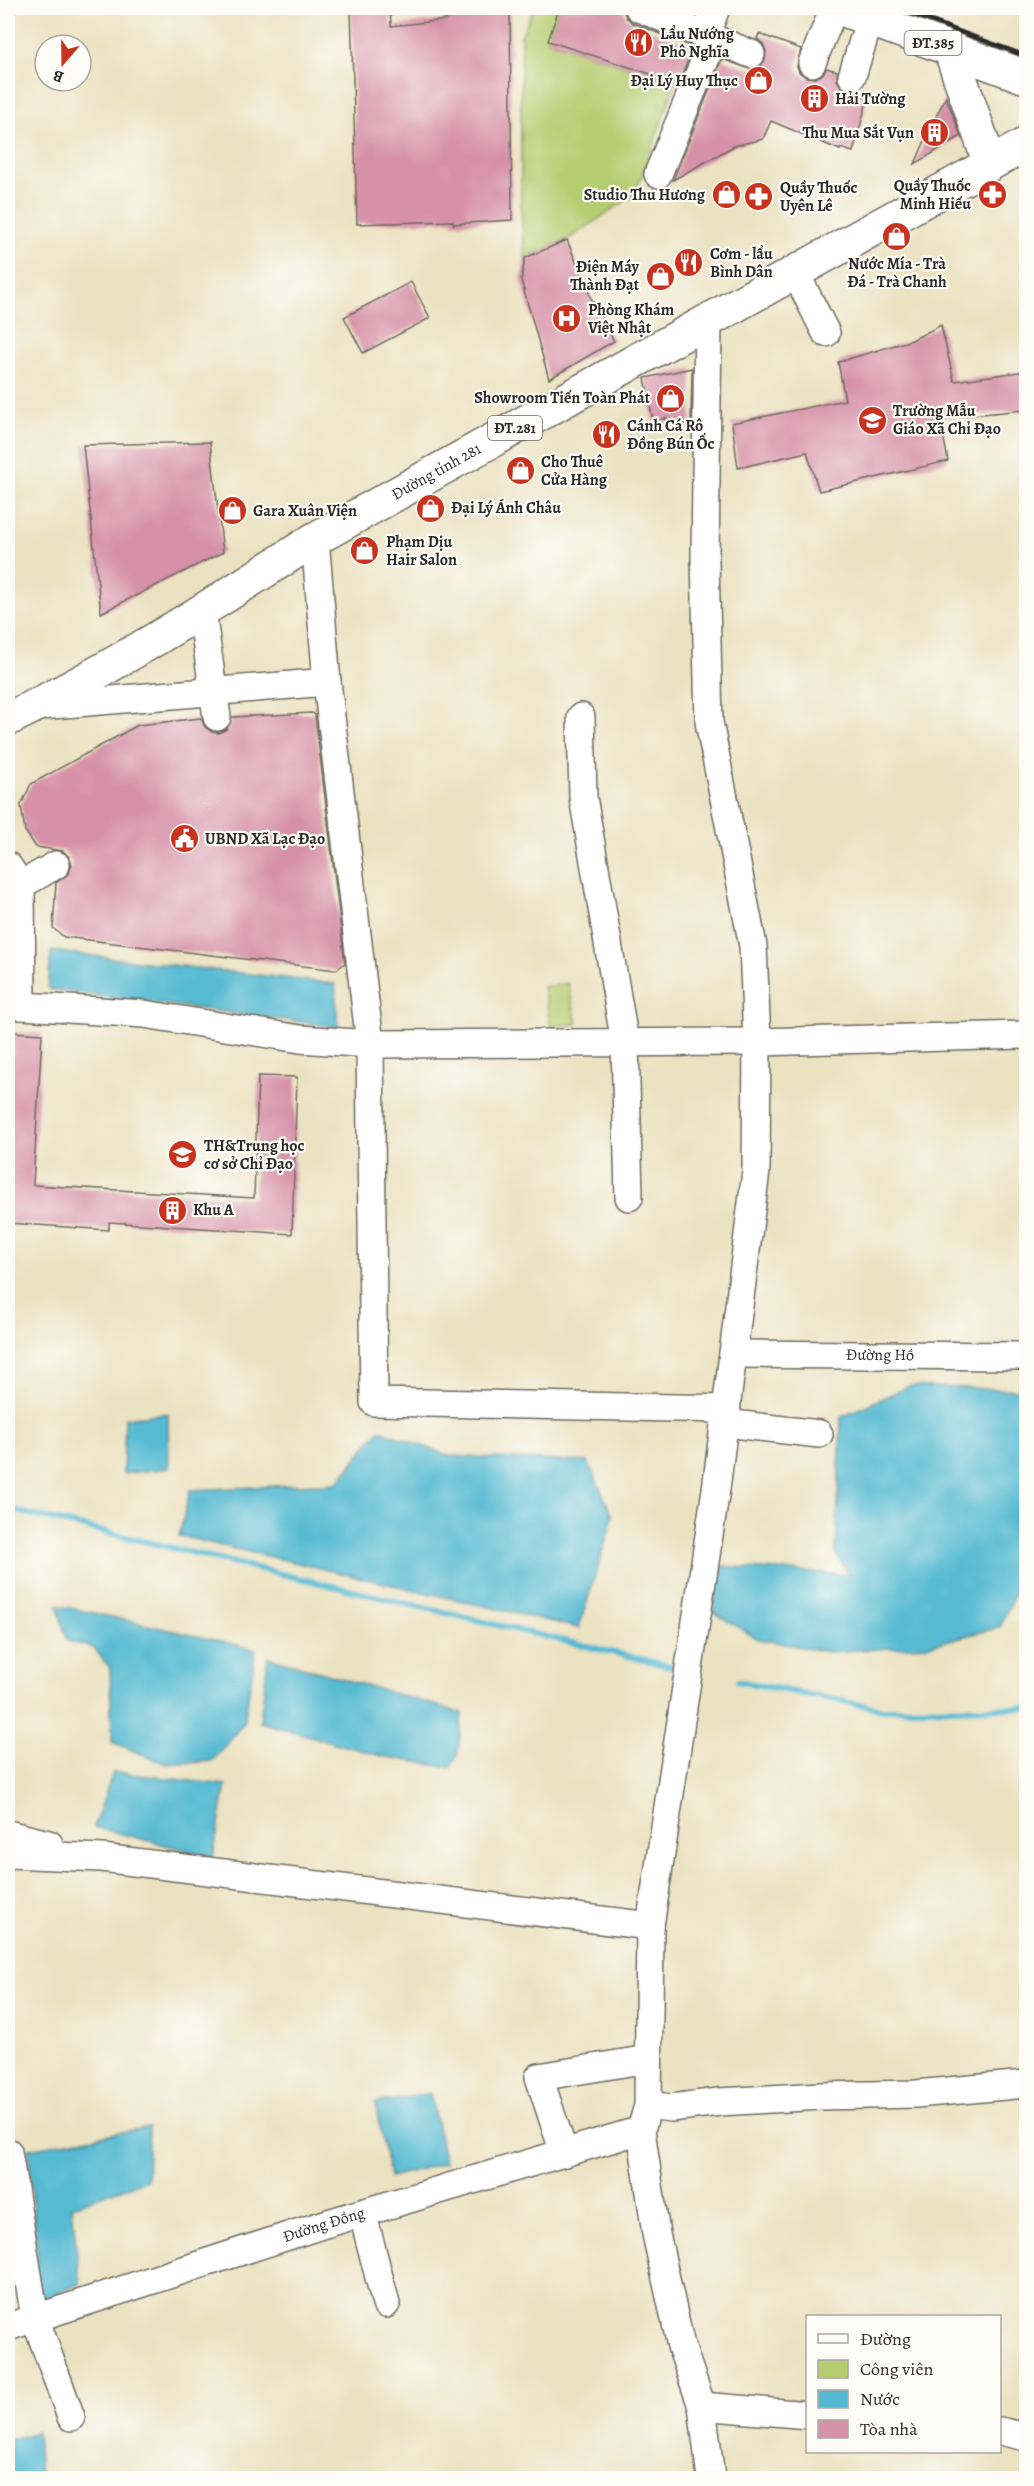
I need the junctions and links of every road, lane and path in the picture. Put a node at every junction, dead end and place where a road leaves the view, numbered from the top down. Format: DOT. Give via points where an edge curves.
graph roads {
  1 [pos="639,8"];
  2 [pos="716,8"];
  3 [pos="834,8"];
  4 [pos="839,8"];
  5 [pos="870,19"];
  6 [pos="710,37"];
  7 [pos="950,49"];
  8 [pos="751,54"];
  9 [pos="812,63"];
  10 [pos="852,76"];
  11 [pos="1026,77"];
  12 [pos="1026,144"];
  13 [pos="990,164"];
  14 [pos="658,174"];
  15 [pos="795,272"];
  16 [pos="708,320"];
  17 [pos="826,333"];
  18 [pos="315,540"];
  19 [pos="202,612"];
  20 [pos="327,682"];
  21 [pos="212,691"];
  22 [pos="20,713"];
  23 [pos="217,717"];
  24 [pos="581,717"];
  25 [pos="56,865"];
  26 [pos="14,876"];
  27 [pos="15,1006"];
  28 [pos="1026,1035"];
  29 [pos="756,1041"];
  30 [pos="625,1043"];
  31 [pos="370,1044"];
  32 [pos="629,1197"];
  33 [pos="733,1354"];
  34 [pos="1026,1356"];
  35 [pos="726,1416"];
  36 [pos="819,1434"];
  37 [pos="8,1834"];
  38 [pos="8,1854"];
  39 [pos="102,1858"];
  40 [pos="650,1926"];
  41 [pos="648,2059"];
  42 [pos="1026,2084"];
  43 [pos="645,2117"];
  44 [pos="8,2152"];
  45 [pos="564,2153"];
  46 [pos="363,2215"];
  47 [pos="386,2304"];
  48 [pos="35,2318"];
  49 [pos="8,2327"];
  50 [pos="702,2406"];
  51 [pos="806,2415"];
  52 [pos="71,2417"];
  53 [pos="1001,2431"];
  54 [pos="1026,2437"];
  55 [pos="711,2478"];
  1 -- 6 [label="street"];
  2 -- 6 [label="street"];
  3 -- 9 [label="street"];
  4 -- 5 [label="main road, ĐT.385"];
  5 -- 7 [label="main road, ĐT.385"];
  5 -- 10 [label="street"];
  6 -- 8 [label="street"];
  6 -- 14 [label="street"];
  7 -- 11 [label="main road, ĐT.385"];
  7 -- 13 [label="main road"];
  12 -- 13 [label="main road, Đường tỉnh 281 / ĐT.281"];
  13 -- 15 [label="main road, Đường tỉnh 281 / ĐT.281"];
  15 -- 16 [label="main road, Đường tỉnh 281 / ĐT.281"];
  15 -- 17 [label="street"];
  16 -- 18 [label="main road, Đường tỉnh 281 / ĐT.281"];
  16 -- 29 [label="street" via="705,560 709,722 753,946"];
  18 -- 19 [label="main road, Đường tỉnh 281 / ĐT.281"];
  18 -- 20 [label="street"];
  19 -- 21 [label="street"];
  19 -- 22 [label="main road, Đường tỉnh 281 / ĐT.281"];
  20 -- 21 [label="street"];
  20 -- 31 [label="street"];
  21 -- 22 [label="street"];
  21 -- 23 [label="street"];
  24 -- 30 [label="street" via="583,797"];
  25 -- 26 [label="street"];
  26 -- 27 [label="street"];
  27 -- 31 [label="street" via="144,1014 203,1035"];
  28 -- 29 [label="street"];
  29 -- 30 [label="street"];
  29 -- 33 [label="street" via="756,1171"];
  30 -- 31 [label="street"];
  30 -- 32 [label="street"];
  31 -- 35 [label="street" via="374,1402"];
  33 -- 34 [label="street, Đường Hồ"];
  33 -- 35 [label="street"];
  35 -- 36 [label="street"];
  35 -- 40 [label="street"];
  37 -- 39 [label="street"];
  38 -- 39 [label="street"];
  39 -- 40 [label="street"];
  40 -- 41 [label="street"];
  41 -- 43 [label="street"];
  41 -- 45 [label="street" via="539,2077"];
  42 -- 43 [label="street" via="916,2094 719,2102 671,2108"];
  43 -- 45 [label="street, Đường Đồng"];
  43 -- 50 [label="street" via="656,2234 681,2346"];
  44 -- 48 [label="street"];
  45 -- 46 [label="street, Đường Đồng"];
  46 -- 47 [label="street"];
  46 -- 48 [label="street, Đường Đồng"];
  48 -- 49 [label="street, Đường Đồng"];
  48 -- 52 [label="street"];
  50 -- 51 [label="street"];
  50 -- 55 [label="street"];
  53 -- 54 [label="street"];
}
